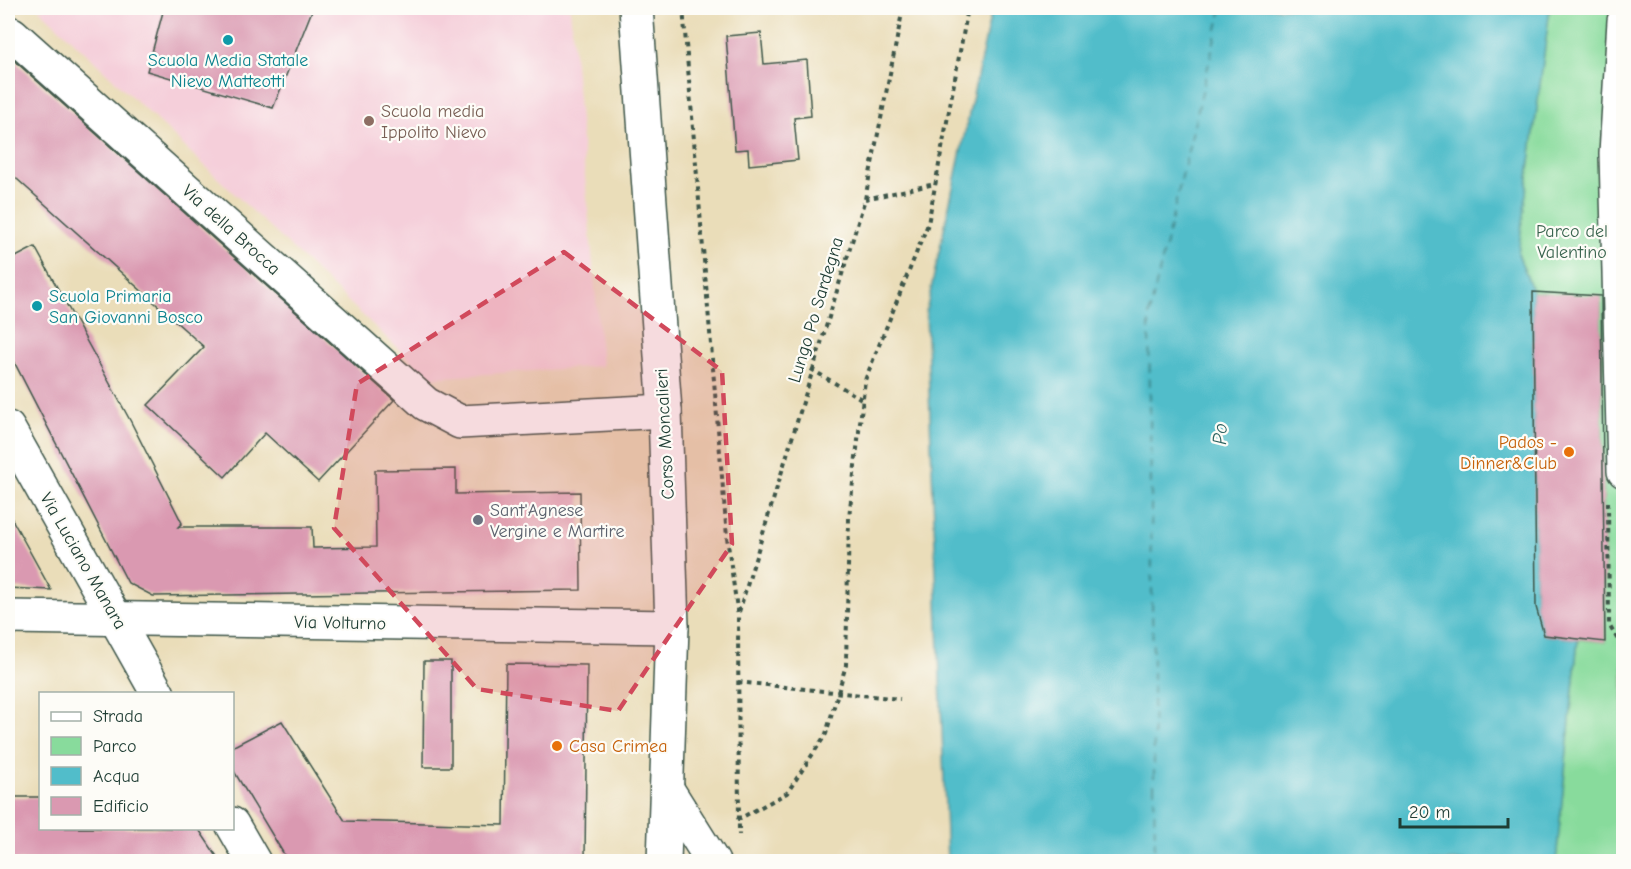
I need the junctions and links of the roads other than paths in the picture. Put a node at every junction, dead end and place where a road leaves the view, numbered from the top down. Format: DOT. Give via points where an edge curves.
graph roads {
  1 [pos="636,8"];
  2 [pos="1623,21"];
  3 [pos="8,35"];
  4 [pos="665,411"];
  5 [pos="8,428"];
  6 [pos="1623,471"];
  7 [pos="8,617"];
  8 [pos="116,620"];
  9 [pos="672,627"];
  10 [pos="157,692"];
  11 [pos="667,789"];
  12 [pos="234,827"];
  13 [pos="254,861"];
  14 [pos="664,861"];
  15 [pos="713,861"];
  1 -- 4 [label="street, Corso Moncalieri"];
  2 -- 6 [label="street" via="1616,153"];
  3 -- 4 [label="street, Via della Brocca" via="12,34 426,404 460,422"];
  4 -- 9 [label="street, Corso Moncalieri"];
  5 -- 8 [label="street, Via Luciano Manara"];
  7 -- 8 [label="street, Via Volturno"];
  8 -- 9 [label="street, Via Volturno"];
  8 -- 10 [label="street, Via Luciano Manara"];
  9 -- 11 [label="street, Corso Moncalieri"];
  11 -- 14 [label="street, Corso Moncalieri"];
  11 -- 15 [label="street"];
  12 -- 13 [label="street"];
}
